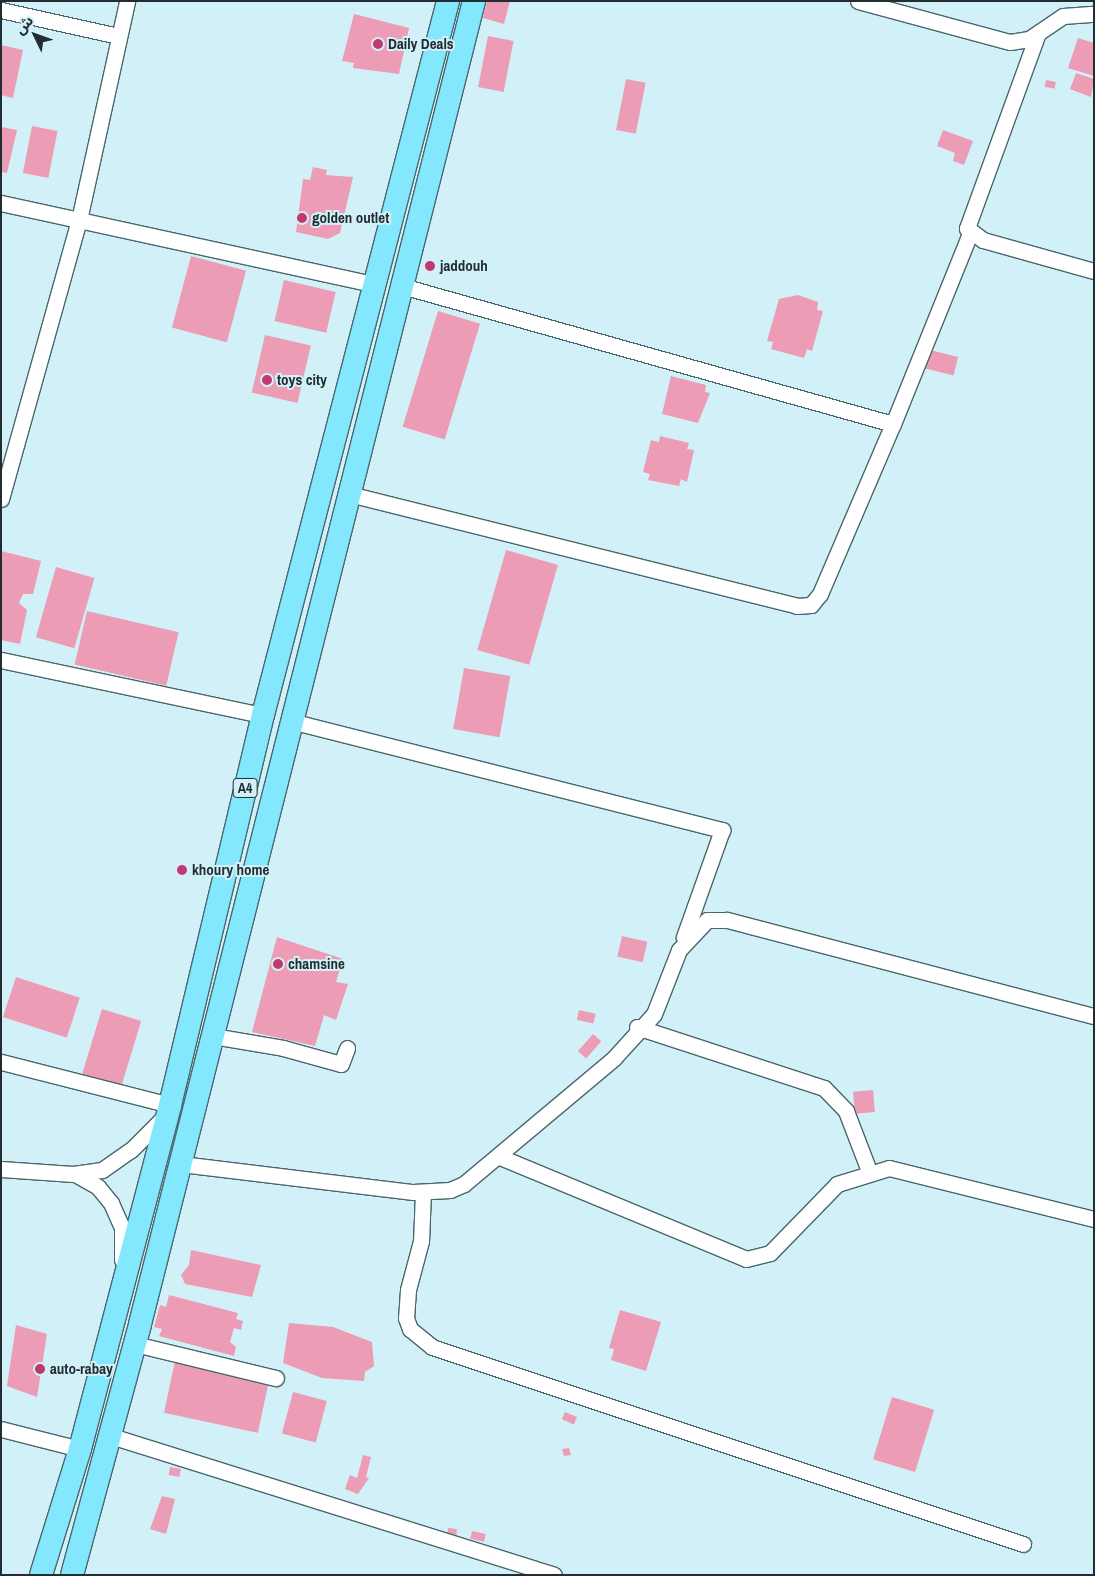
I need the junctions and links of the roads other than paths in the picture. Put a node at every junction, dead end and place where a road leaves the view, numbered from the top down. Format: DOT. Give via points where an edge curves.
graph roads {
  1 [pos="127,1"];
  2 [pos="448,1"];
  3 [pos="474,1"];
  4 [pos="858,1"];
  5 [pos="1,10"];
  6 [pos="1094,14"];
  7 [pos="1038,32"];
  8 [pos="118,36"];
  9 [pos="1,203"];
  10 [pos="79,220"];
  11 [pos="970,234"];
  12 [pos="1094,272"];
  13 [pos="376,286"];
  14 [pos="402,286"];
  15 [pos="893,424"];
  16 [pos="348,494"];
  17 [pos="1,499"];
  18 [pos="1,660"];
  19 [pos="263,715"];
  20 [pos="291,721"];
  21 [pos="679,950"];
  22 [pos="1094,1016"];
  23 [pos="637,1027"];
  24 [pos="213,1036"];
  25 [pos="348,1048"];
  26 [pos="1,1062"];
  27 [pos="169,1108"];
  28 [pos="500,1157"];
  29 [pos="181,1164"];
  30 [pos="1,1169"];
  31 [pos="869,1171"];
  32 [pos="73,1174"];
  33 [pos="423,1192"];
  34 [pos="1094,1219"];
  35 [pos="119,1302"];
  36 [pos="135,1344"];
  37 [pos="276,1378"];
  38 [pos="1,1429"];
  39 [pos="111,1436"];
  40 [pos="80,1449"];
  41 [pos="1023,1544"];
  42 [pos="41,1575"];
  43 [pos="72,1575"];
  44 [pos="554,1575"];
  1 -- 8 [label="street"];
  2 -- 13 [label="highway, A4"];
  3 -- 14 [label="highway, A4"];
  4 -- 7 [label="street" via="1000,41 1018,41"];
  5 -- 8 [label="street"];
  6 -- 7 [label="street" via="1063,16"];
  7 -- 11 [label="street" via="971,212"];
  8 -- 10 [label="street"];
  9 -- 10 [label="street"];
  10 -- 13 [label="street"];
  10 -- 17 [label="street"];
  11 -- 12 [label="street"];
  11 -- 15 [label="street"];
  13 -- 19 [label="highway, A4"];
  14 -- 15 [label="street"];
  14 -- 16 [label="highway, A4"];
  15 -- 16 [label="street" via="820,594 804,607"];
  16 -- 20 [label="highway, A4"];
  18 -- 19 [label="street"];
  19 -- 27 [label="highway, A4"];
  20 -- 21 [label="street" via="722,830"];
  20 -- 24 [label="highway, A4"];
  21 -- 22 [label="street" via="700,923 727,920"];
  21 -- 23 [label="street" via="662,1001"];
  23 -- 28 [label="street" via="614,1058"];
  23 -- 31 [label="street" via="824,1088 846,1111"];
  24 -- 25 [label="street" via="284,1048 341,1064"];
  24 -- 29 [label="highway, A4"];
  26 -- 27 [label="street"];
  27 -- 32 [label="street" via="112,1165"];
  27 -- 35 [label="highway, A4"];
  28 -- 31 [label="street" via="746,1259 770,1253 824,1194"];
  28 -- 33 [label="street" via="464,1184"];
  29 -- 33 [label="street"];
  29 -- 36 [label="highway, A4"];
  30 -- 32 [label="street"];
  31 -- 34 [label="street" via="907,1169"];
  32 -- 35 [label="street" via="108,1197 120,1223"];
  33 -- 41 [label="street" via="421,1241 406,1312 410,1329 432,1346"];
  35 -- 40 [label="highway, A4"];
  36 -- 37 [label="street"];
  36 -- 39 [label="highway, A4"];
  38 -- 40 [label="street"];
  39 -- 43 [label="highway, A4"];
  39 -- 44 [label="street"];
  40 -- 42 [label="highway, A4"];
}
